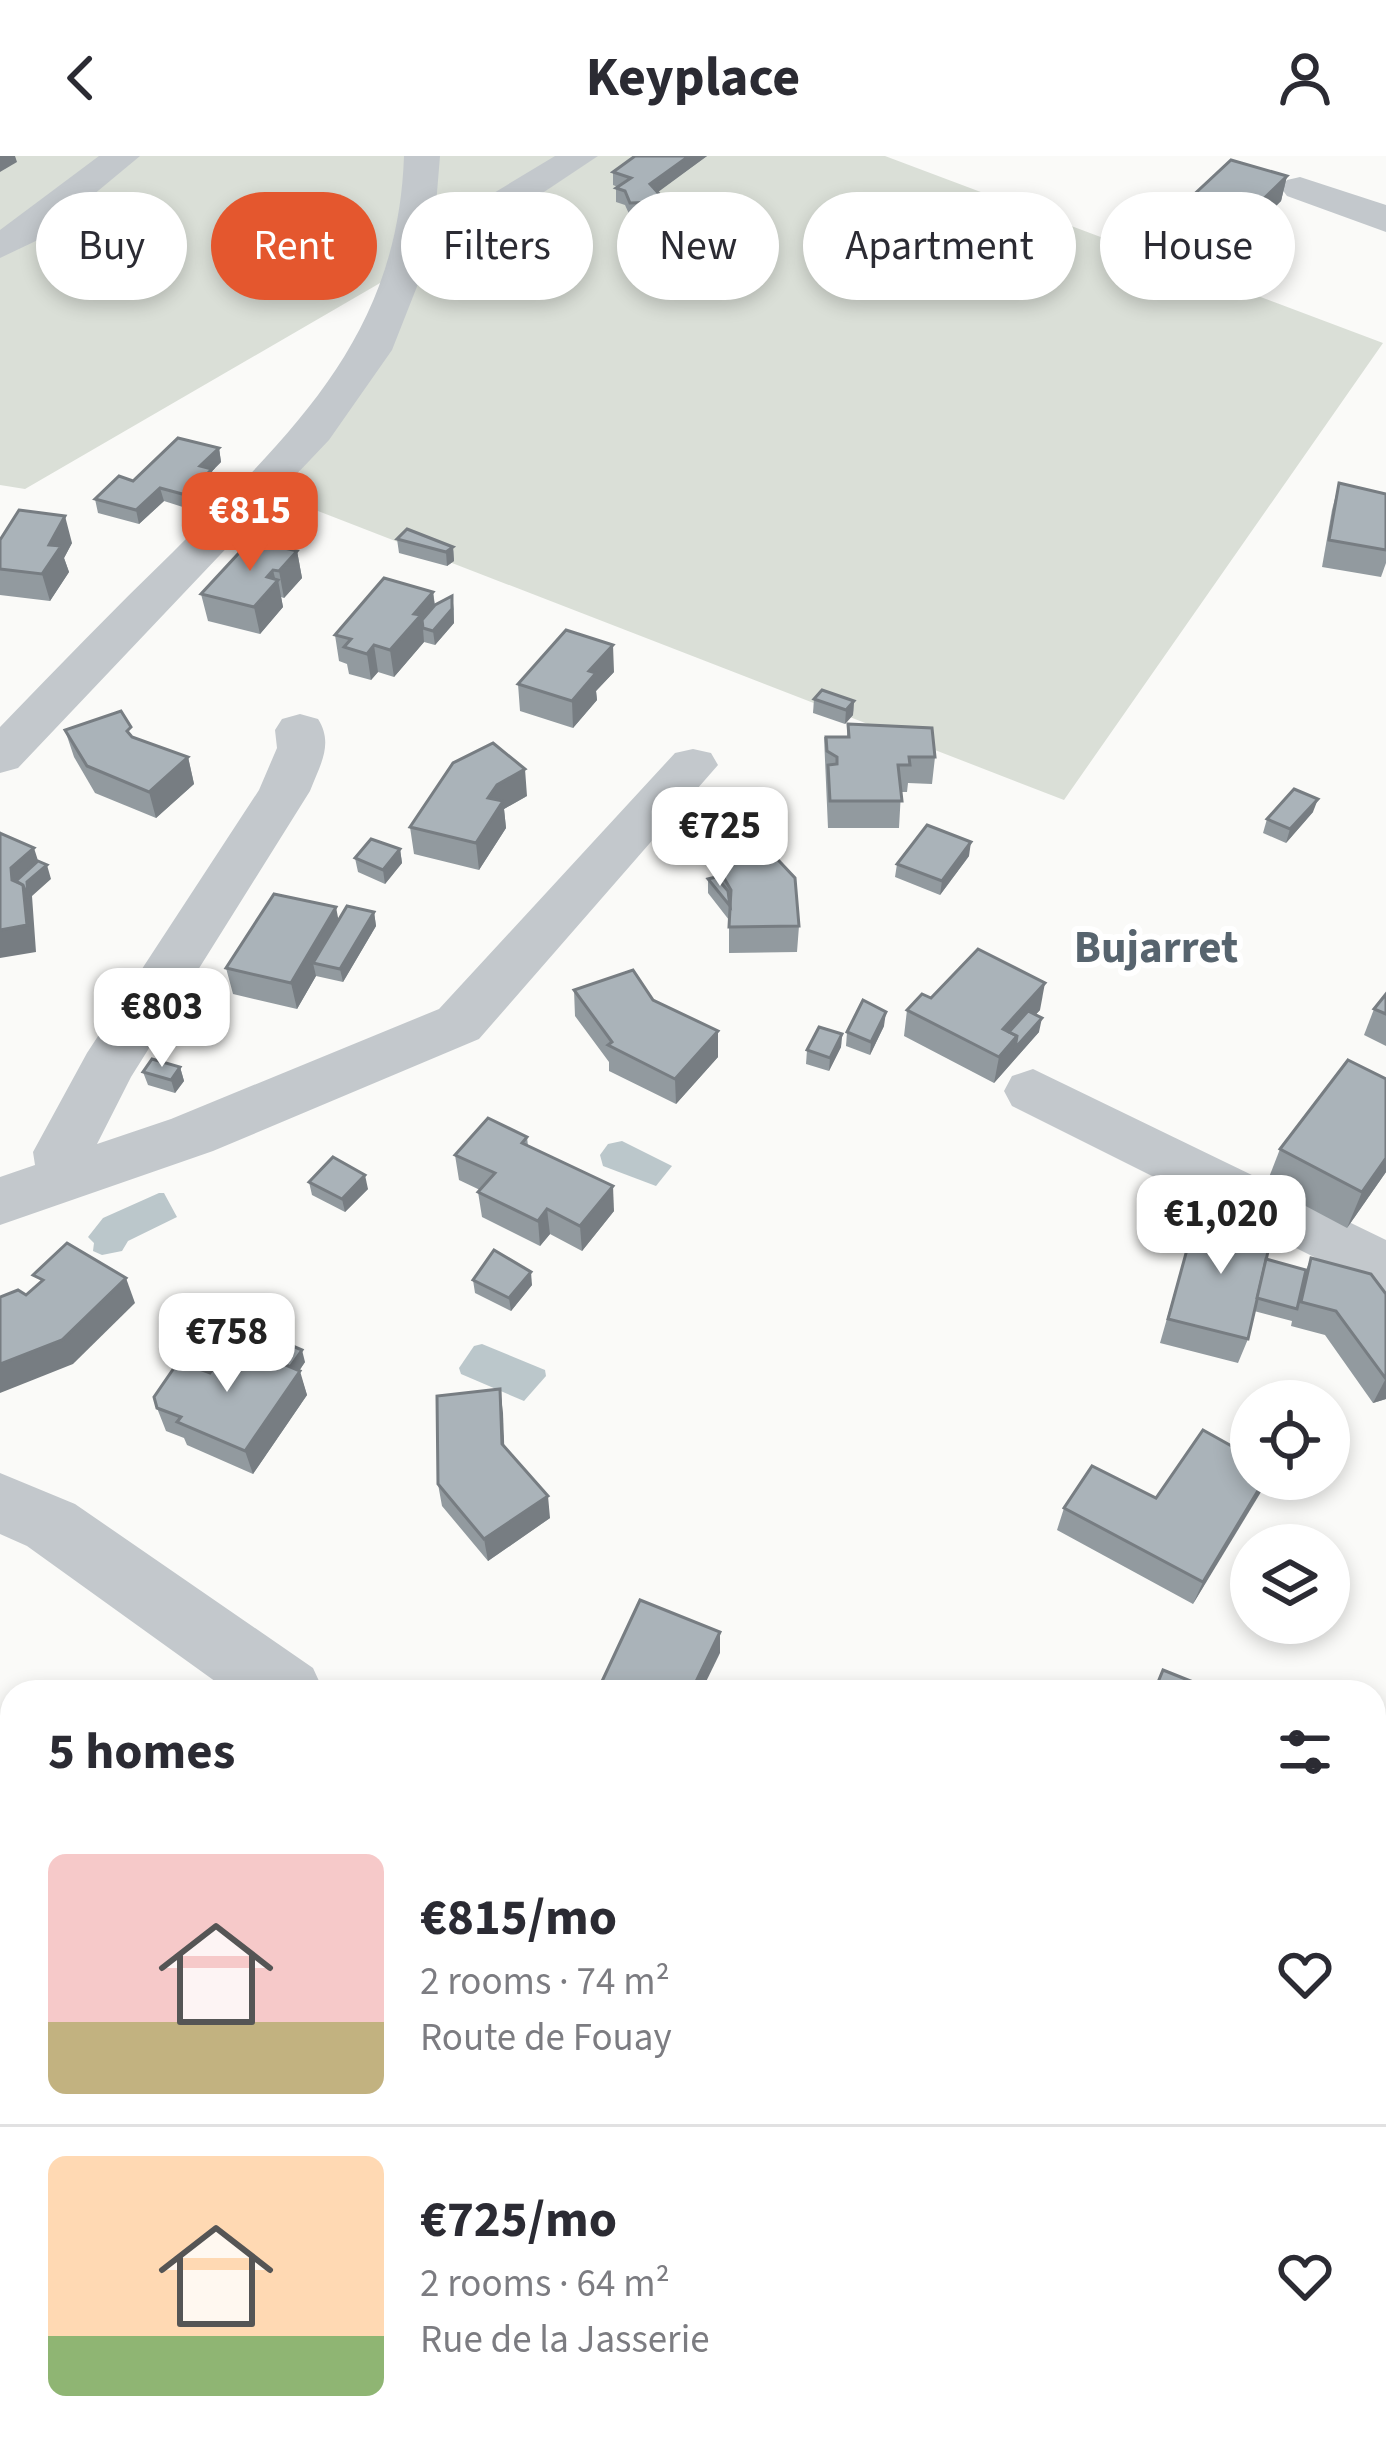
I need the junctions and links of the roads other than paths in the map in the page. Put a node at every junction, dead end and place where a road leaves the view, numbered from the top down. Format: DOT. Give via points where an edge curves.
graph roads {
  1 [pos="122,156"];
  2 [pos="422,156"];
  3 [pos="580,156"];
  4 [pos="1308,172"];
  5 [pos="1386,188"];
  6 [pos="417,192"];
  7 [pos="522,192"];
  8 [pos="1386,221"];
  9 [pos="0,246"];
  10 [pos="401,273"];
  11 [pos="300,730"];
  12 [pos="0,757"];
  13 [pos="693,765"];
  14 [pos="1033,1090"];
  15 [pos="68,1180"];
  16 [pos="0,1201"];
  17 [pos="1386,1268"];
  18 [pos="0,1502"];
  19 [pos="271,1680"];
  1 -- 9 [label="street"];
  2 -- 6 [label="street"];
  3 -- 7 [label="street"];
  4 -- 5 [label="street"];
  4 -- 8 [label="street"];
  10 -- 12 [label="street" via="381,331 350,384 241,510"];
  11 -- 15 [label="street" via="302,748 284,791 72,1131 63,1152"];
  13 -- 15 [label="street" via="459,1024"];
  14 -- 17 [label="street"];
  15 -- 16 [label="street"];
  18 -- 19 [label="street" via="52,1526"];
}
